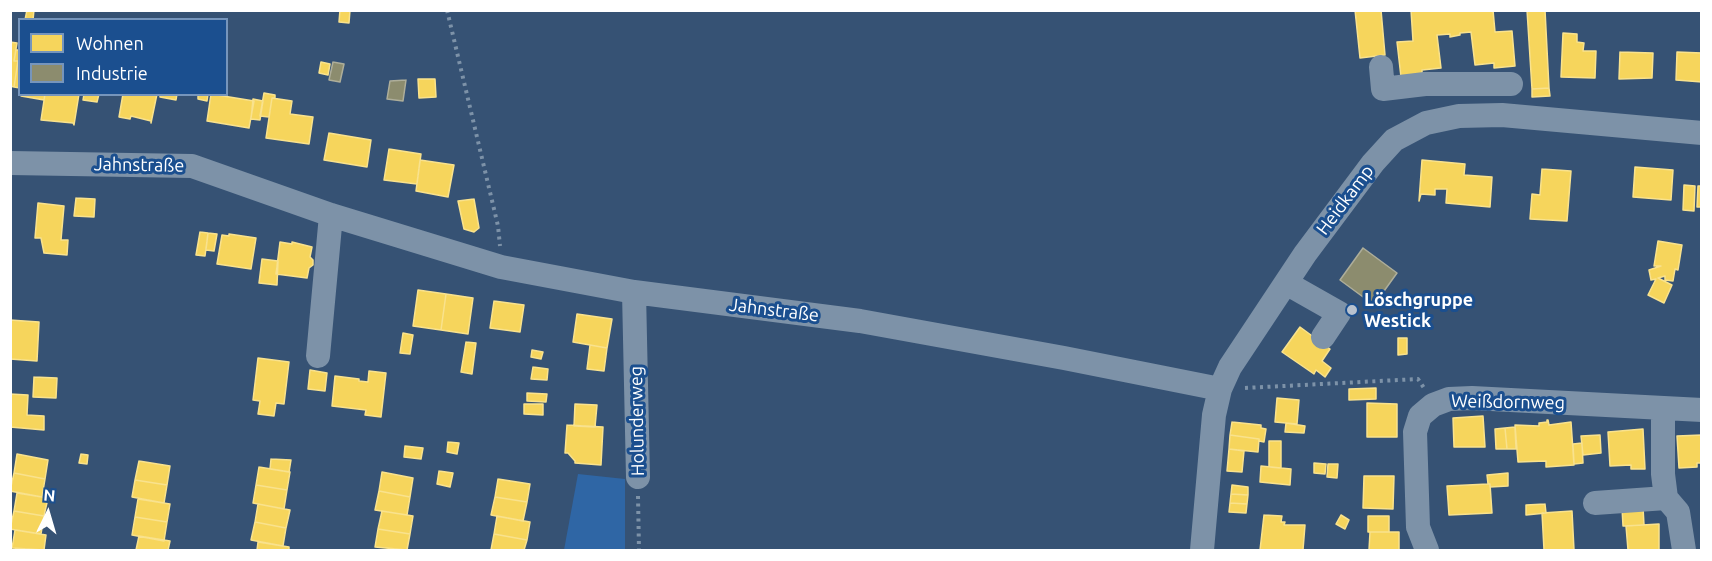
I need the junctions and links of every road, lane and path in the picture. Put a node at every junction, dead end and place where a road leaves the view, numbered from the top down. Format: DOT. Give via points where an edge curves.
graph roads {
  1 [pos="447,10"];
  2 [pos="1381,67"];
  3 [pos="1457,84"];
  4 [pos="1511,84"];
  5 [pos="1459,116"];
  6 [pos="1701,133"];
  7 [pos="10,164"];
  8 [pos="331,215"];
  9 [pos="501,267"];
  10 [pos="1286,283"];
  11 [pos="634,292"];
  12 [pos="1323,337"];
  13 [pos="318,356"];
  14 [pos="1220,389"];
  15 [pos="1433,405"];
  16 [pos="1663,408"];
  17 [pos="1701,410"];
  18 [pos="638,477"];
  19 [pos="1666,498"];
  20 [pos="1595,503"];
  21 [pos="639,550"];
  22 [pos="1202,550"];
  23 [pos="1427,550"];
  24 [pos="1684,550"];
  1 -- 9 [label="path" via="498,226"];
  2 -- 3 [label="street" via="1383,88"];
  3 -- 4 [label="street"];
  3 -- 5 [label="street"];
  5 -- 6 [label="street, Heidkamp" via="1502,115"];
  5 -- 10 [label="street, Heidkamp" via="1426,123 1394,140"];
  7 -- 8 [label="street, Jahnstraße" via="192,166"];
  8 -- 9 [label="street, Jahnstraße"];
  8 -- 13 [label="street"];
  9 -- 11 [label="street, Jahnstraße"];
  10 -- 12 [label="street" via="1339,313"];
  10 -- 14 [label="street, Heidkamp" via="1230,367"];
  11 -- 14 [label="street, Jahnstraße" via="860,321"];
  11 -- 18 [label="street, Holunderweg"];
  14 -- 15 [label="path" via="1418,379"];
  14 -- 22 [label="street, Heidkamp" via="1214,415"];
  15 -- 16 [label="street, Weißdornweg" via="1449,399 1472,398"];
  15 -- 23 [label="street, Weißdornweg" via="1420,416 1415,432 1418,527"];
  16 -- 17 [label="street, Weißdornweg"];
  16 -- 19 [label="street"];
  18 -- 21 [label="path, Holunderweg"];
  19 -- 20 [label="street"];
  19 -- 24 [label="street" via="1678,512"];
}
